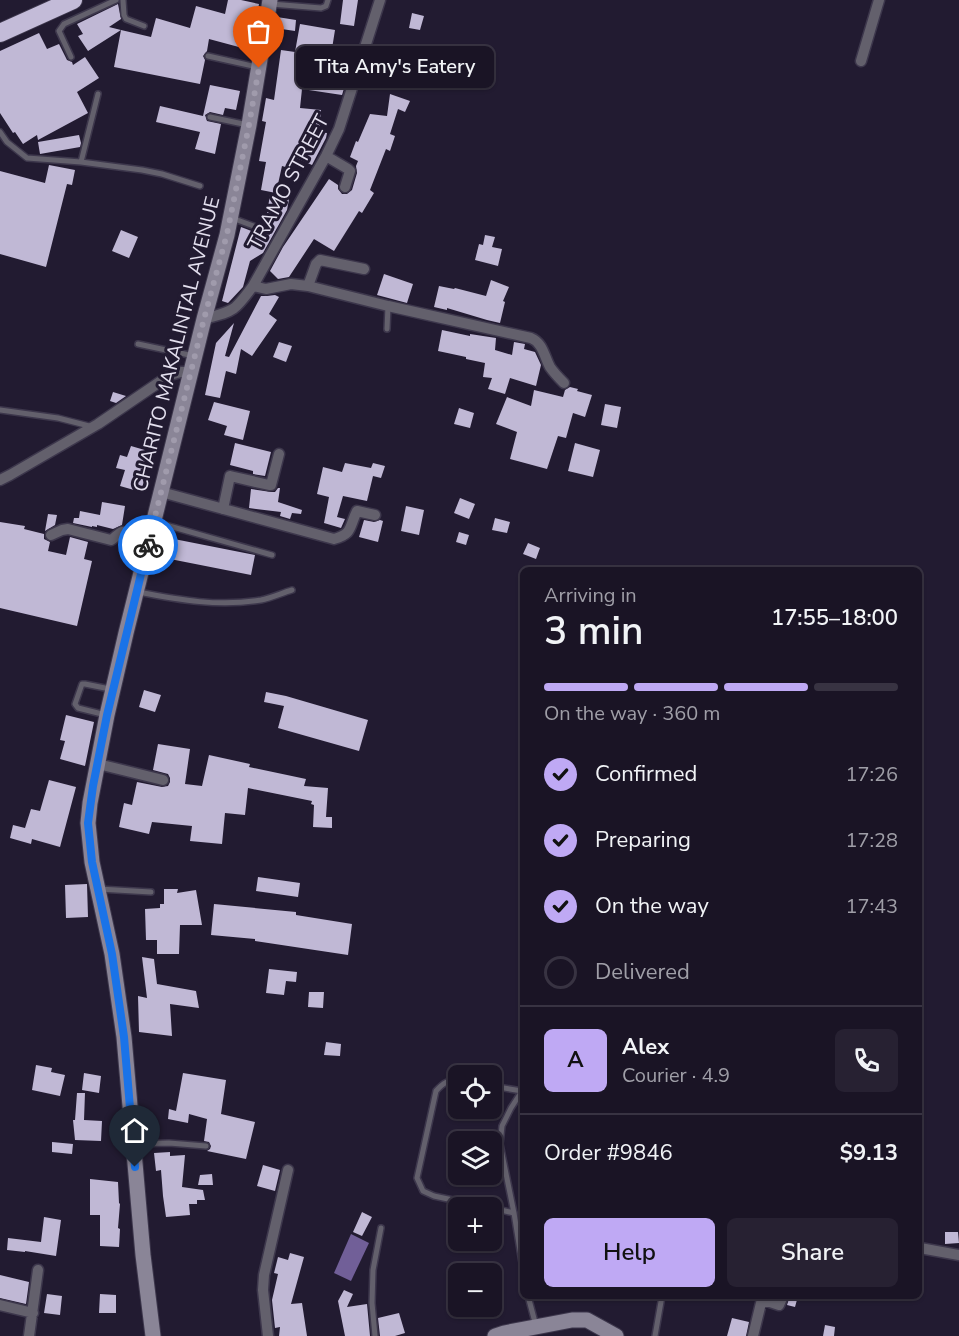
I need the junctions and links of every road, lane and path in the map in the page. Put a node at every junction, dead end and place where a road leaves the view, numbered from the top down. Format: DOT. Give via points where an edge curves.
graph roads {
  1 [pos="73,0"];
  2 [pos="116,0"];
  3 [pos="123,0"];
  4 [pos="328,0"];
  5 [pos="380,0"];
  6 [pos="879,0"];
  7 [pos="270,2"];
  8 [pos="144,26"];
  9 [pos="0,33"];
  10 [pos="208,56"];
  11 [pos="71,57"];
  12 [pos="861,61"];
  13 [pos="259,68"];
  14 [pos="98,94"];
  15 [pos="210,117"];
  16 [pos="249,125"];
  17 [pos="0,132"];
  18 [pos="326,156"];
  19 [pos="81,162"];
  20 [pos="200,186"];
  21 [pos="345,187"];
  22 [pos="230,217"];
  23 [pos="267,231"];
  24 [pos="364,269"];
  25 [pos="253,286"];
  26 [pos="308,286"];
  27 [pos="388,306"];
  28 [pos="204,319"];
  29 [pos="387,329"];
  30 [pos="138,344"];
  31 [pos="195,356"];
  32 [pos="192,372"];
  33 [pos="564,383"];
  34 [pos="0,411"];
  35 [pos="93,427"];
  36 [pos="279,454"];
  37 [pos="0,480"];
  38 [pos="161,492"];
  39 [pos="223,509"];
  40 [pos="375,515"];
  41 [pos="154,522"];
  42 [pos="51,535"];
  43 [pos="149,540"];
  44 [pos="272,555"];
  45 [pos="292,590"];
  46 [pos="137,591"];
  47 [pos="113,690"];
  48 [pos="107,715"];
  49 [pos="98,764"];
  50 [pos="163,780"];
  51 [pos="98,889"];
  52 [pos="151,892"];
  53 [pos="448,1081"];
  54 [pos="502,1088"];
  55 [pos="520,1092"];
  56 [pos="520,1095"];
  57 [pos="132,1144"];
  58 [pos="206,1146"];
  59 [pos="288,1170"];
  60 [pos="448,1199"];
  61 [pos="502,1210"];
  62 [pos="514,1213"];
  63 [pos="381,1228"];
  64 [pos="922,1248"];
  65 [pos="520,1250"];
  66 [pos="959,1255"];
  67 [pos="39,1270"];
  68 [pos="529,1299"];
  69 [pos="661,1299"];
  70 [pos="782,1299"];
  71 [pos="0,1305"];
  72 [pos="33,1313"];
  73 [pos="537,1331"];
  74 [pos="29,1336"];
  75 [pos="153,1336"];
  76 [pos="268,1336"];
  77 [pos="375,1336"];
  78 [pos="495,1336"];
  79 [pos="616,1336"];
  80 [pos="655,1336"];
  81 [pos="753,1336"];
  1 -- 9 [label="highway"];
  2 -- 11 [label="lane" via="64,24 59,31"];
  3 -- 8 [label="lane" via="126,19"];
  4 -- 7 [label="lane" via="321,8"];
  5 -- 18 [label="street, TRAMO STREET" via="339,129"];
  6 -- 12 [label="street"];
  7 -- 13 [label="main road, CHARITO MAKALINTAL AVENUE"];
  10 -- 13 [label="lane"];
  13 -- 16 [label="main road, CHARITO MAKALINTAL AVENUE"];
  14 -- 19 [label="lane"];
  15 -- 16 [label="lane"];
  16 -- 22 [label="main road, CHARITO MAKALINTAL AVENUE"];
  17 -- 19 [label="lane" via="27,158"];
  18 -- 21 [label="street" via="350,171"];
  18 -- 25 [label="street, TRAMO STREET"];
  19 -- 20 [label="lane" via="162,174"];
  22 -- 23 [label="lane"];
  22 -- 28 [label="main road, CHARITO MAKALINTAL AVENUE"];
  24 -- 26 [label="street" via="320,260"];
  25 -- 26 [label="street"];
  25 -- 28 [label="street, TRAMO STREET" via="231,312"];
  26 -- 27 [label="street"];
  27 -- 29 [label="lane"];
  27 -- 33 [label="street" via="536,340"];
  28 -- 31 [label="main road, CHARITO MAKALINTAL AVENUE"];
  30 -- 31 [label="lane"];
  31 -- 32 [label="main road, CHARITO MAKALINTAL AVENUE"];
  32 -- 35 [label="street" via="170,375"];
  32 -- 38 [label="main road, CHARITO MAKALINTAL AVENUE"];
  34 -- 35 [label="lane"];
  35 -- 37 [label="street"];
  36 -- 39 [label="street" via="269,486 230,476"];
  38 -- 39 [label="street"];
  38 -- 41 [label="main road, CHARITO MAKALINTAL AVENUE"];
  39 -- 40 [label="street" via="334,539 349,530 357,511"];
  41 -- 43 [label="main road, CHARITO MAKALINTAL AVENUE"];
  41 -- 44 [label="lane"];
  42 -- 43 [label="street" via="68,529 111,540 122,532"];
  43 -- 46 [label="main road, CHARITO MAKALINTAL AVENUE"];
  45 -- 46 [label="lane" via="262,600 221,604"];
  46 -- 47 [label="main road, CHARITO MAKALINTAL AVENUE"];
  47 -- 48 [label="main road, CHARITO MAKALINTAL AVENUE"];
  47 -- 48 [label="lane" via="82,684 75,704"];
  48 -- 49 [label="main road, CHARITO MAKALINTAL AVENUE"];
  49 -- 50 [label="street"];
  49 -- 51 [label="main road, CHARITO MAKALINTAL AVENUE" via="88,823"];
  51 -- 52 [label="lane"];
  51 -- 57 [label="main road, CHARITO MAKALINTAL AVENUE" via="124,1037"];
  53 -- 60 [label="lane" via="436,1091 417,1178 423,1191"];
  54 -- 55 [label="lane"];
  56 -- 62 [label="lane" via="502,1126 500,1144"];
  57 -- 58 [label="lane"];
  57 -- 75 [label="main road, CHARITO MAKALINTAL AVENUE"];
  59 -- 76 [label="street" via="264,1275"];
  61 -- 62 [label="lane"];
  62 -- 65 [label="lane"];
  63 -- 77 [label="lane" via="372,1292"];
  64 -- 66 [label="street"];
  67 -- 72 [label="street"];
  68 -- 73 [label="lane"];
  69 -- 80 [label="lane"];
  70 -- 81 [label="street" via="779,1305 761,1303"];
  71 -- 72 [label="street"];
  72 -- 74 [label="street"];
  73 -- 78 [label="main road"];
  73 -- 79 [label="main road" via="572,1320 587,1320"];
}
